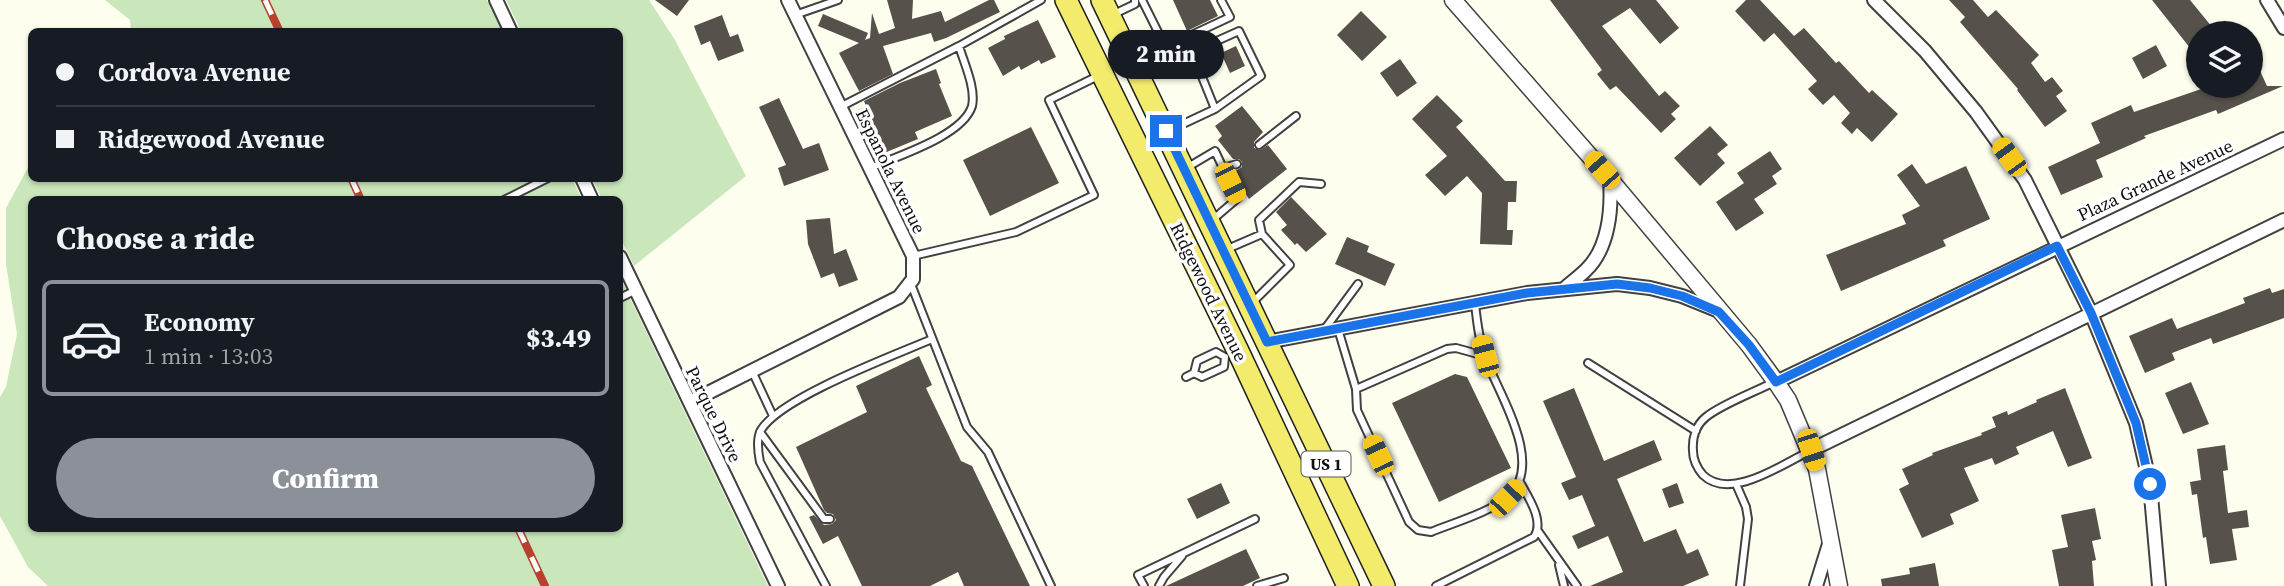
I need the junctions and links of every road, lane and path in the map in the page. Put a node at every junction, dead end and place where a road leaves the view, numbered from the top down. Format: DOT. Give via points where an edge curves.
graph roads {
  1 [pos="496,0"];
  2 [pos="788,0"];
  3 [pos="838,0"];
  4 [pos="1041,0"];
  5 [pos="1066,0"];
  6 [pos="1135,0"];
  7 [pos="1142,0"];
  8 [pos="1222,0"];
  9 [pos="1452,0"];
  10 [pos="1874,0"];
  11 [pos="2267,0"];
  12 [pos="1106,8"];
  13 [pos="795,15"];
  14 [pos="509,28"];
  15 [pos="2284,28"];
  16 [pos="1162,40"];
  17 [pos="959,46"];
  18 [pos="1129,55"];
  19 [pos="1102,74"];
  20 [pos="1149,97"];
  21 [pos="840,107"];
  22 [pos="1215,109"];
  23 [pos="1296,116"];
  24 [pos="1166,131"];
  25 [pos="2284,139"];
  26 [pos="1259,145"];
  27 [pos="1237,164"];
  28 [pos="870,168"];
  29 [pos="1184,169"];
  30 [pos="1223,169"];
  31 [pos="1610,180"];
  32 [pos="540,182"];
  33 [pos="1321,184"];
  34 [pos="512,196"];
  35 [pos="2284,220"];
  36 [pos="1210,222"];
  37 [pos="1262,234"];
  38 [pos="2057,246"];
  39 [pos="1223,250"];
  40 [pos="913,256"];
  41 [pos="623,263"];
  42 [pos="910,283"];
  43 [pos="1358,284"];
  44 [pos="1564,288"];
  45 [pos="636,290"];
  46 [pos="623,296"];
  47 [pos="1475,304"];
  48 [pos="1250,305"];
  49 [pos="1719,312"];
  50 [pos="2091,313"];
  51 [pos="1338,327"];
  52 [pos="1324,330"];
  53 [pos="932,339"];
  54 [pos="1267,342"];
  55 [pos="1231,354"];
  56 [pos="1485,356"];
  57 [pos="1588,363"];
  58 [pos="752,371"];
  59 [pos="1194,373"];
  60 [pos="1186,377"];
  61 [pos="1776,382"];
  62 [pos="1356,389"];
  63 [pos="690,402"];
  64 [pos="773,416"];
  65 [pos="1696,431"];
  66 [pos="760,432"];
  67 [pos="1811,450"];
  68 [pos="1520,482"];
  69 [pos="1736,484"];
  70 [pos="830,519"];
  71 [pos="1255,519"];
  72 [pos="1538,531"];
  73 [pos="1829,544"];
  74 [pos="1186,552"];
  75 [pos="1558,560"];
  76 [pos="1284,578"];
  77 [pos="778,586"];
  78 [pos="826,586"];
  79 [pos="1051,586"];
  80 [pos="1144,586"];
  81 [pos="1159,586"];
  82 [pos="1257,586"];
  83 [pos="1348,586"];
  84 [pos="1384,586"];
  85 [pos="1436,586"];
  86 [pos="1564,586"];
  87 [pos="1577,586"];
  88 [pos="1740,586"];
  89 [pos="1815,586"];
  90 [pos="1839,586"];
  91 [pos="2159,586"];
  1 -- 14 [label="street"];
  2 -- 13 [label="street, Espanola Avenue"];
  3 -- 13 [label="lane"];
  4 -- 17 [label="lane"];
  5 -- 19 [label="main road, Ridgewood Avenue / US 1"];
  6 -- 12 [label="lane" via="1135,4"];
  7 -- 16 [label="lane"];
  8 -- 16 [label="lane" via="1230,17 1185,38"];
  9 -- 31 [label="street"];
  10 -- 38 [label="street" via="1925,51 1976,113 2025,180"];
  11 -- 15 [label="street"];
  12 -- 18 [label="main road, Ridgewood Avenue / US 1"];
  13 -- 21 [label="street, Espanola Avenue"];
  16 -- 18 [label="lane"];
  17 -- 21 [label="lane"];
  17 -- 28 [label="lane" via="971,90 972,105 965,118 953,130"];
  18 -- 20 [label="main road, Ridgewood Avenue / US 1"];
  19 -- 20 [label="main road" via="1130,83"];
  19 -- 40 [label="lane" via="1049,100 1094,195 1016,232"];
  19 -- 55 [label="main road, Ridgewood Avenue / US 1"];
  20 -- 24 [label="main road, Ridgewood Avenue / US 1"];
  21 -- 28 [label="street, Espanola Avenue"];
  22 -- 22 [label="lane" via="1192,52 1240,31 1261,76"];
  22 -- 24 [label="lane"];
  23 -- 26 [label="lane"];
  24 -- 29 [label="main road, Ridgewood Avenue / US 1"];
  25 -- 38 [label="street, Plaza Grande Avenue"];
  27 -- 30 [label="lane"];
  28 -- 40 [label="street, Espanola Avenue"];
  29 -- 30 [label="lane" via="1215,151"];
  29 -- 36 [label="main road, Ridgewood Avenue / US 1"];
  30 -- 36 [label="lane" via="1238,198"];
  31 -- 44 [label="street" via="1608,223 1600,249 1588,268"];
  31 -- 49 [label="street"];
  32 -- 34 [label="lane"];
  33 -- 37 [label="lane" via="1299,182 1259,220"];
  35 -- 50 [label="street"];
  36 -- 39 [label="main road, Ridgewood Avenue / US 1"];
  37 -- 39 [label="lane"];
  37 -- 48 [label="lane" via="1290,265"];
  38 -- 50 [label="street"];
  38 -- 61 [label="street, Plaza Grande Avenue"];
  39 -- 48 [label="main road, Ridgewood Avenue / US 1"];
  40 -- 42 [label="street, Espanola Avenue"];
  41 -- 45 [label="street, Parque Drive"];
  42 -- 53 [label="lane"];
  42 -- 58 [label="street" via="899,297"];
  43 -- 52 [label="lane"];
  44 -- 47 [label="street"];
  44 -- 49 [label="street" via="1617,284 1650,288"];
  45 -- 46 [label="lane"];
  45 -- 63 [label="street, Parque Drive"];
  47 -- 51 [label="street"];
  47 -- 56 [label="lane"];
  48 -- 54 [label="main road, Ridgewood Avenue / US 1"];
  49 -- 61 [label="street"];
  50 -- 67 [label="street"];
  50 -- 91 [label="street" via="2136,423 2150,484"];
  51 -- 52 [label="street"];
  51 -- 62 [label="lane"];
  52 -- 54 [label="street"];
  53 -- 64 [label="lane" via="806,395"];
  53 -- 79 [label="lane" via="967,427 989,453"];
  54 -- 84 [label="main road, Ridgewood Avenue / US 1"];
  55 -- 59 [label="lane" via="1224,367 1202,377"];
  55 -- 59 [label="lane" via="1206,356 1197,361"];
  55 -- 83 [label="main road, Ridgewood Avenue / US 1"];
  56 -- 62 [label="lane" via="1447,349"];
  56 -- 68 [label="lane" via="1517,434 1523,458"];
  57 -- 65 [label="lane"];
  58 -- 63 [label="street"];
  58 -- 64 [label="lane"];
  59 -- 60 [label="lane"];
  61 -- 65 [label="lane" via="1707,416"];
  61 -- 67 [label="street"];
  62 -- 68 [label="lane" via="1357,410 1409,522 1418,530 1431,532 1488,508 1507,498"];
  63 -- 77 [label="street, Parque Drive"];
  64 -- 66 [label="lane"];
  65 -- 69 [label="lane" via="1693,451 1700,471 1716,482"];
  66 -- 70 [label="lane" via="824,519"];
  66 -- 78 [label="lane" via="760,462"];
  67 -- 69 [label="lane"];
  67 -- 73 [label="street"];
  68 -- 72 [label="lane" via="1537,517"];
  69 -- 88 [label="lane" via="1748,519"];
  71 -- 74 [label="lane"];
  72 -- 75 [label="lane"];
  72 -- 85 [label="lane"];
  73 -- 89 [label="street"];
  73 -- 90 [label="street"];
  74 -- 80 [label="lane" via="1138,575"];
  74 -- 81 [label="lane"];
  75 -- 86 [label="lane"];
  75 -- 87 [label="lane"];
  76 -- 82 [label="lane"];
}
